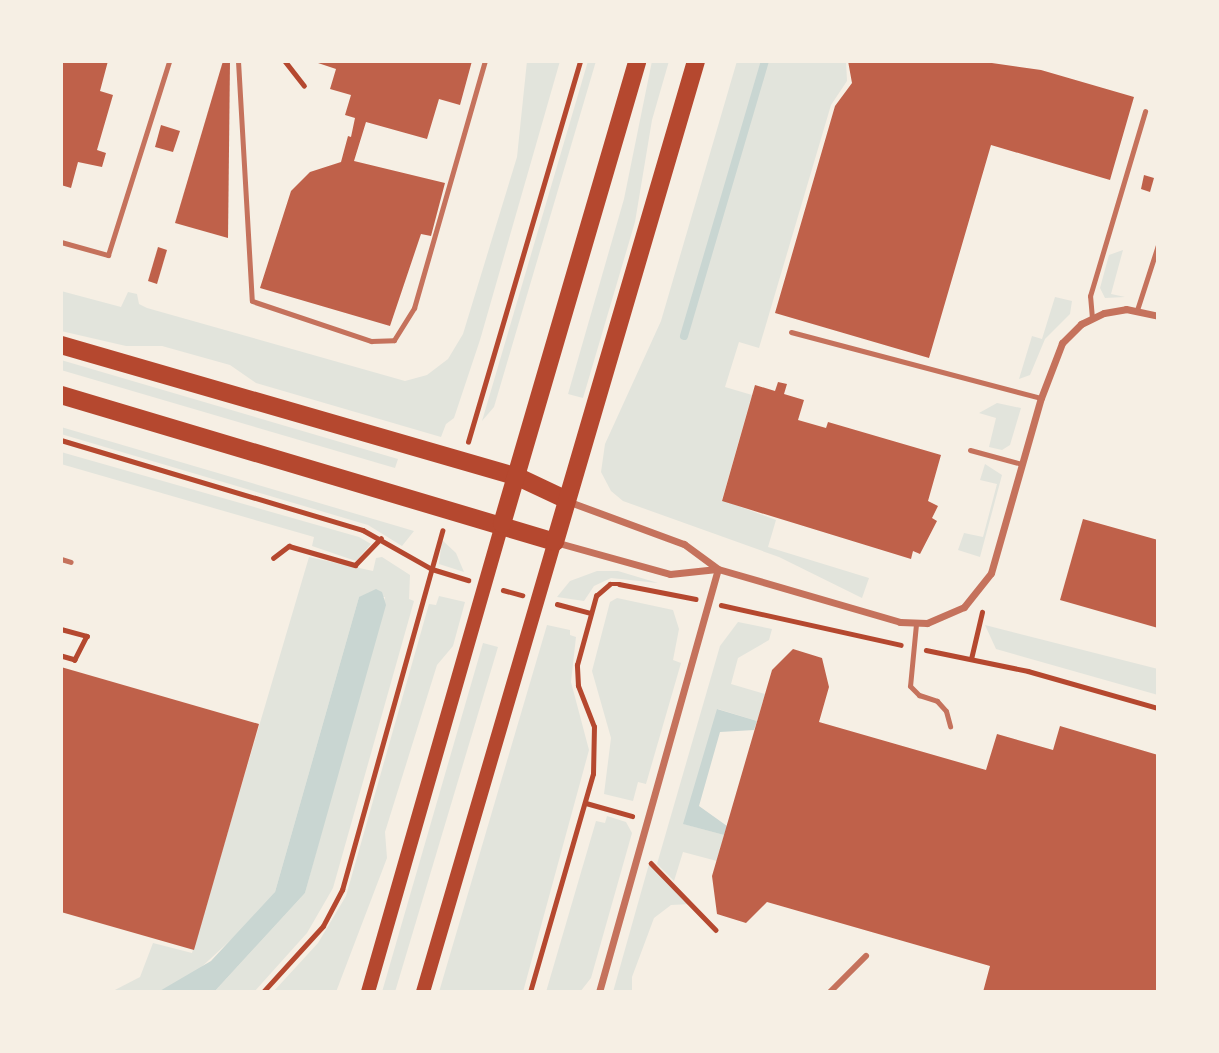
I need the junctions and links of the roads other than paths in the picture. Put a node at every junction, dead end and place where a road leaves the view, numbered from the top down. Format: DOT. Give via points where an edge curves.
graph roads {
  1 [pos="169,61"];
  2 [pos="238,61"];
  3 [pos="485,61"];
  4 [pos="637,61"];
  5 [pos="696,61"];
  6 [pos="1145,111"];
  7 [pos="61,242"];
  8 [pos="1158,245"];
  9 [pos="1137,310"];
  10 [pos="1158,316"];
  11 [pos="1092,318"];
  12 [pos="791,332"];
  13 [pos="61,345"];
  14 [pos="61,395"];
  15 [pos="1041,398"];
  16 [pos="970,450"];
  17 [pos="1022,464"];
  18 [pos="516,475"];
  19 [pos="567,500"];
  20 [pos="502,524"];
  21 [pos="555,542"];
  22 [pos="61,559"];
  23 [pos="71,562"];
  24 [pos="718,569"];
  25 [pos="916,624"];
  26 [pos="950,726"];
  27 [pos="866,956"];
  28 [pos="368,992"];
  29 [pos="423,992"];
  30 [pos="599,992"];
  31 [pos="831,992"];
  1 -- 7 [label="lane" via="108,255"];
  2 -- 3 [label="lane" via="252,301 371,341 394,340 414,308"];
  4 -- 18 [label="main road"];
  5 -- 19 [label="main road"];
  6 -- 11 [label="lane" via="1090,296"];
  8 -- 9 [label="lane"];
  9 -- 10 [label="street"];
  9 -- 11 [label="street"];
  11 -- 15 [label="street" via="1062,343"];
  12 -- 15 [label="lane"];
  13 -- 18 [label="main road"];
  14 -- 20 [label="main road"];
  15 -- 17 [label="street"];
  16 -- 17 [label="lane"];
  17 -- 25 [label="street" via="991,573 979,592 955,611"];
  18 -- 19 [label="main road"];
  18 -- 20 [label="main road"];
  19 -- 21 [label="main road"];
  19 -- 24 [label="street" via="684,544"];
  20 -- 21 [label="main road"];
  20 -- 28 [label="main road"];
  21 -- 24 [label="street" via="670,574"];
  21 -- 29 [label="main road"];
  22 -- 23 [label="lane"];
  24 -- 25 [label="street"];
  24 -- 30 [label="street"];
  25 -- 26 [label="lane" via="910,685 919,695 937,701"];
  27 -- 31 [label="street"];
}
